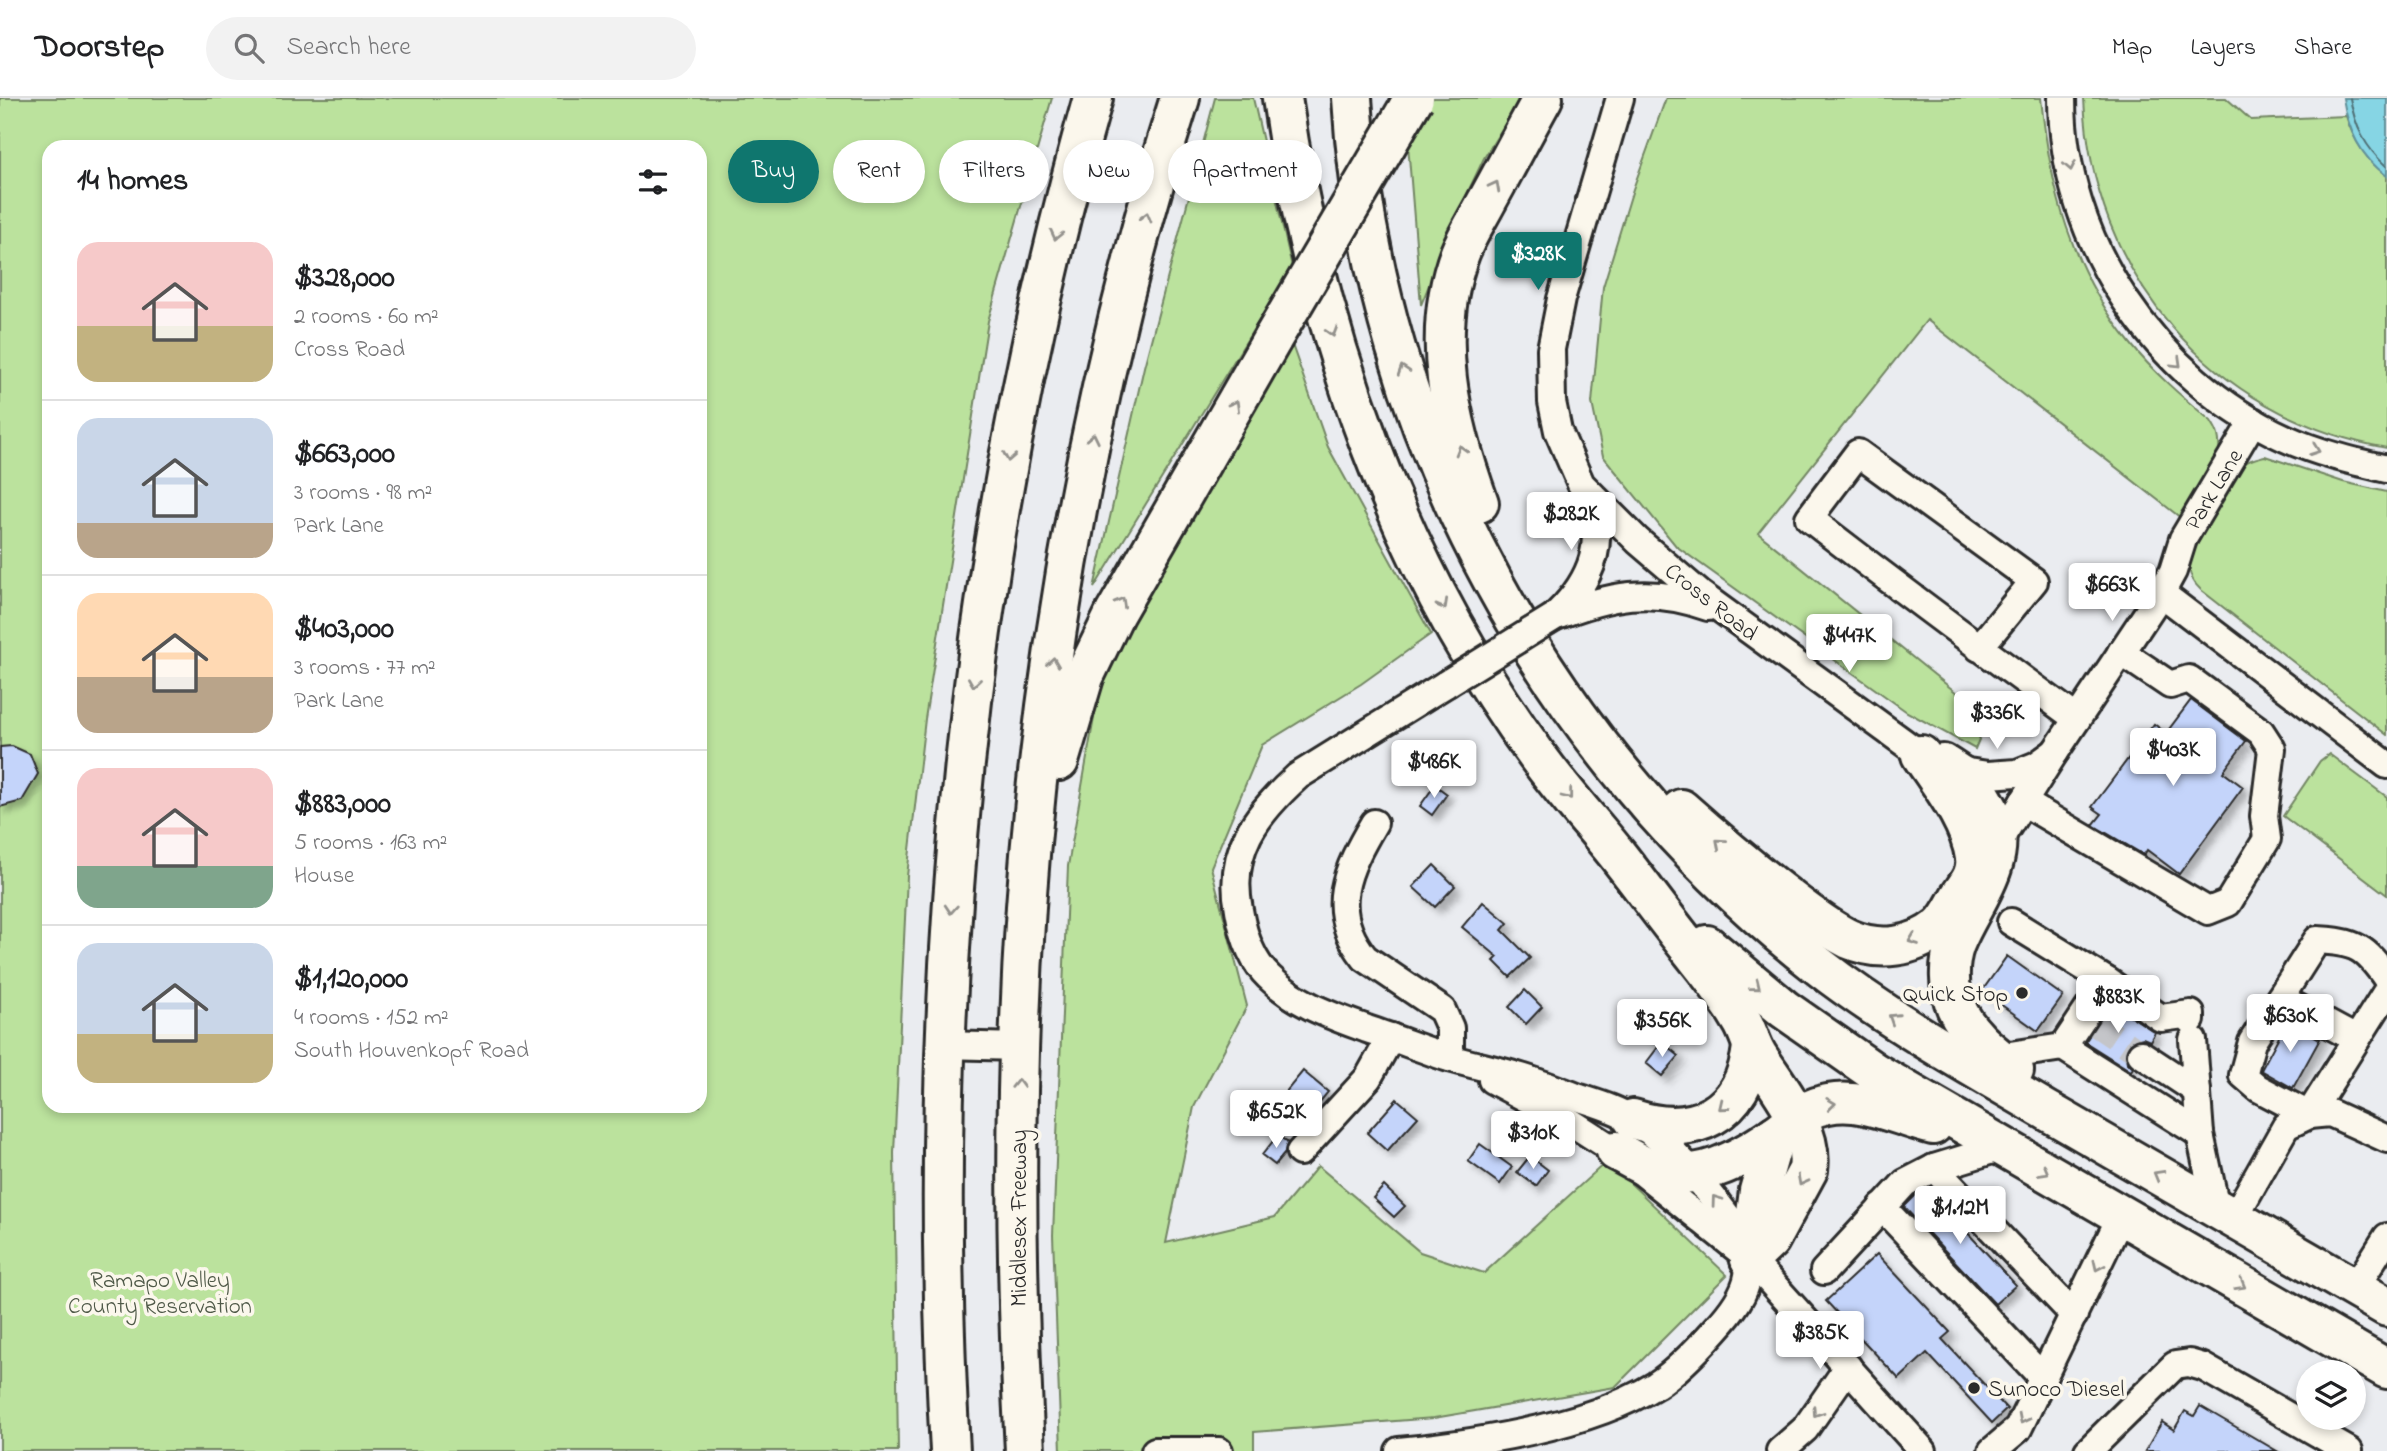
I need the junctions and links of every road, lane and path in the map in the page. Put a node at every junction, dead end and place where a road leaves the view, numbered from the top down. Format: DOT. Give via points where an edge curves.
graph roads {
  1 [pos="1093,98"];
  2 [pos="1180,98"];
  3 [pos="1282,98"];
  4 [pos="1352,98"];
  5 [pos="1368,98"];
  6 [pos="1414,98"];
  7 [pos="1543,98"];
  8 [pos="1620,98"];
  9 [pos="2062,98"];
  10 [pos="1385,308"];
  11 [pos="2253,421"];
  12 [pos="2387,469"];
  13 [pos="1581,484"];
  14 [pos="2161,593"];
  15 [pos="1554,617"];
  16 [pos="1735,620"];
  17 [pos="1979,648"];
  18 [pos="2121,652"];
  19 [pos="1550,673"];
  20 [pos="2077,719"];
  21 [pos="1583,724"];
  22 [pos="2055,752"];
  23 [pos="1932,760"];
  24 [pos="2387,765"];
  25 [pos="2023,802"];
  26 [pos="1374,823"];
  27 [pos="1998,842"];
  28 [pos="1618,855"];
  29 [pos="1975,873"];
  30 [pos="2011,922"];
  31 [pos="2387,979"];
  32 [pos="2106,981"];
  33 [pos="2387,990"];
  34 [pos="2280,998"];
  35 [pos="2161,1018"];
  36 [pos="1391,1037"];
  37 [pos="2357,1039"];
  38 [pos="944,1045"];
  39 [pos="1019,1047"];
  40 [pos="1752,1047"];
  41 [pos="2063,1047"];
  42 [pos="2141,1054"];
  43 [pos="1997,1057"];
  44 [pos="1450,1058"];
  45 [pos="2165,1069"];
  46 [pos="2197,1091"];
  47 [pos="2309,1115"];
  48 [pos="1785,1126"];
  49 [pos="2200,1134"];
  50 [pos="1624,1135"];
  51 [pos="2387,1139"];
  52 [pos="1994,1142"];
  53 [pos="2116,1150"];
  54 [pos="1300,1152"];
  55 [pos="1934,1168"];
  56 [pos="1696,1173"];
  57 [pos="1882,1207"];
  58 [pos="2225,1213"];
  59 [pos="2121,1216"];
  60 [pos="2387,1237"];
  61 [pos="1750,1259"];
  62 [pos="1824,1271"];
  63 [pos="2371,1297"];
  64 [pos="2074,1315"];
  65 [pos="1848,1367"];
  66 [pos="2387,1369"];
  67 [pos="2043,1378"];
  68 [pos="949,1438"];
  69 [pos="1485,1445"];
  70 [pos="1918,1448"];
  71 [pos="1025,1451"];
  72 [pos="1155,1451"];
  73 [pos="1219,1451"];
  74 [pos="1399,1451"];
  75 [pos="1780,1451"];
  76 [pos="1992,1451"];
  77 [pos="2088,1451"];
  78 [pos="2349,1451"];
  1 -- 38 [label="highway, one-way" via="1028,360 990,567 961,794"];
  39 -- 2 [label="highway, one-way" via="1031,846 1055,648 1110,363"];
  3 -- 28 [label="highway, one-way" via="1301,215 1328,321 1364,432 1402,522 1436,594 1503,706"];
  4 -- 10 [label="highway" via="1362,202"];
  5 -- 10 [label="highway"];
  39 -- 6 [label="highway, one-way, bridge" via="1055,780 1084,677 1133,579"];
  19 -- 7 [label="highway, one-way" via="1468,472 1450,400 1444,345 1448,296 1461,251"];
  8 -- 13 [label="street, Cross Road" via="1561,299 1551,349 1556,421"];
  9 -- 11 [label="street, one-way" via="2074,185 2108,271 2168,355 2220,400"];
  19 -- 10 [label="highway, one-way" via="1462,520 1417,413"];
  11 -- 12 [label="street, one-way" via="2314,450"];
  11 -- 14 [label="street, Park Lane" via="2183,540"];
  13 -- 15 [label="street" via="1595,519 1594,559 1573,599"];
  13 -- 16 [label="street, Cross Road" via="1669,569"];
  14 -- 18 [label="street, Park Lane"];
  14 -- 24 [label="street"];
  15 -- 16 [label="street" via="1601,600 1654,594 1688,600"];
  15 -- 36 [label="street, bridge" via="1298,776 1253,824 1237,860 1237,900 1244,939 1266,975 1296,1000"];
  16 -- 23 [label="street, Cross Road"];
  17 -- 17 [label="street" via="1809,518 1858,453 2034,581"];
  17 -- 20 [label="street"];
  18 -- 20 [label="street, Park Lane"];
  18 -- 25 [label="street" via="2170,685 2189,679 2261,732 2272,749 2264,816 2267,839 2228,903 2208,911"];
  19 -- 21 [label="highway"];
  20 -- 22 [label="street, Park Lane"];
  29 -- 21 [label="highway, one-way" via="1941,926 1923,937 1886,947 1849,939 1747,867"];
  53 -- 21 [label="highway, one-way" via="1904,1025 1818,965 1697,858"];
  22 -- 23 [label="street" via="2017,772 1988,775"];
  22 -- 25 [label="street, Park Lane"];
  23 -- 27 [label="highway" via="1970,783 1982,797"];
  23 -- 29 [label="highway" via="1973,850"];
  25 -- 27 [label="street, Park Lane"];
  26 -- 44 [label="street" via="1346,878 1343,894 1348,930 1364,958 1442,1010 1450,1028"];
  27 -- 29 [label="highway"];
  27 -- 43 [label="highway" via="1987,883 1954,946 1949,978 1955,1006 1968,1029"];
  28 -- 40 [label="highway" via="1725,995"];
  28 -- 52 [label="highway, one-way" via="1701,939 1784,1009 1874,1072"];
  30 -- 32 [label="street"];
  31 -- 34 [label="street" via="2365,951 2342,941 2317,940"];
  32 -- 35 [label="street"];
  32 -- 41 [label="street" via="2089,1018"];
  33 -- 37 [label="street"];
  34 -- 37 [label="street"];
  34 -- 47 [label="street" via="2252,1042 2243,1075"];
  35 -- 45 [label="street"];
  35 -- 46 [label="street" via="2191,1014"];
  36 -- 44 [label="street"];
  36 -- 54 [label="street" via="1368,1079"];
  37 -- 47 [label="street"];
  38 -- 39 [label="street"];
  38 -- 68 [label="highway" via="942,1185"];
  71 -- 39 [label="highway, Middlesex Freeway, one-way" via="1017,1239"];
  40 -- 48 [label="highway"];
  40 -- 50 [label="highway, one-way" via="1750,1069 1729,1103 1691,1125 1649,1125"];
  41 -- 43 [label="street"];
  41 -- 49 [label="street"];
  42 -- 45 [label="street"];
  43 -- 53 [label="highway"];
  44 -- 50 [label="street" via="1569,1121"];
  44 -- 50 [label="street" via="1611,1109"];
  45 -- 46 [label="street"];
  46 -- 49 [label="street"];
  47 -- 51 [label="street" via="2330,1113"];
  47 -- 58 [label="street" via="2286,1126"];
  48 -- 52 [label="highway, one-way" via="1814,1107 1852,1102"];
  48 -- 56 [label="highway" via="1715,1169"];
  48 -- 61 [label="highway" via="1759,1191"];
  49 -- 58 [label="street"];
  50 -- 56 [label="highway" via="1651,1170"];
  50 -- 61 [label="street"];
  52 -- 55 [label="street"];
  52 -- 59 [label="highway, one-way"];
  58 -- 53 [label="highway, one-way"];
  55 -- 57 [label="street" via="1905,1183"];
  55 -- 64 [label="street"];
  61 -- 56 [label="street, one-way" via="1732,1222"];
  57 -- 62 [label="street"];
  57 -- 67 [label="street"];
  58 -- 63 [label="highway"];
  59 -- 64 [label="street, one-way"];
  59 -- 66 [label="highway, one-way"];
  60 -- 63 [label="street"];
  61 -- 65 [label="street"];
  61 -- 69 [label="street" via="1748,1285 1734,1310 1658,1384 1614,1407"];
  64 -- 67 [label="street"];
  65 -- 70 [label="street"];
  65 -- 75 [label="street, one-way" via="1805,1429"];
  67 -- 76 [label="street, one-way" via="2018,1429"];
  69 -- 74 [label="street"];
  72 -- 73 [label="street"];
  77 -- 78 [label="street" via="2175,1365 2189,1363"];
}
